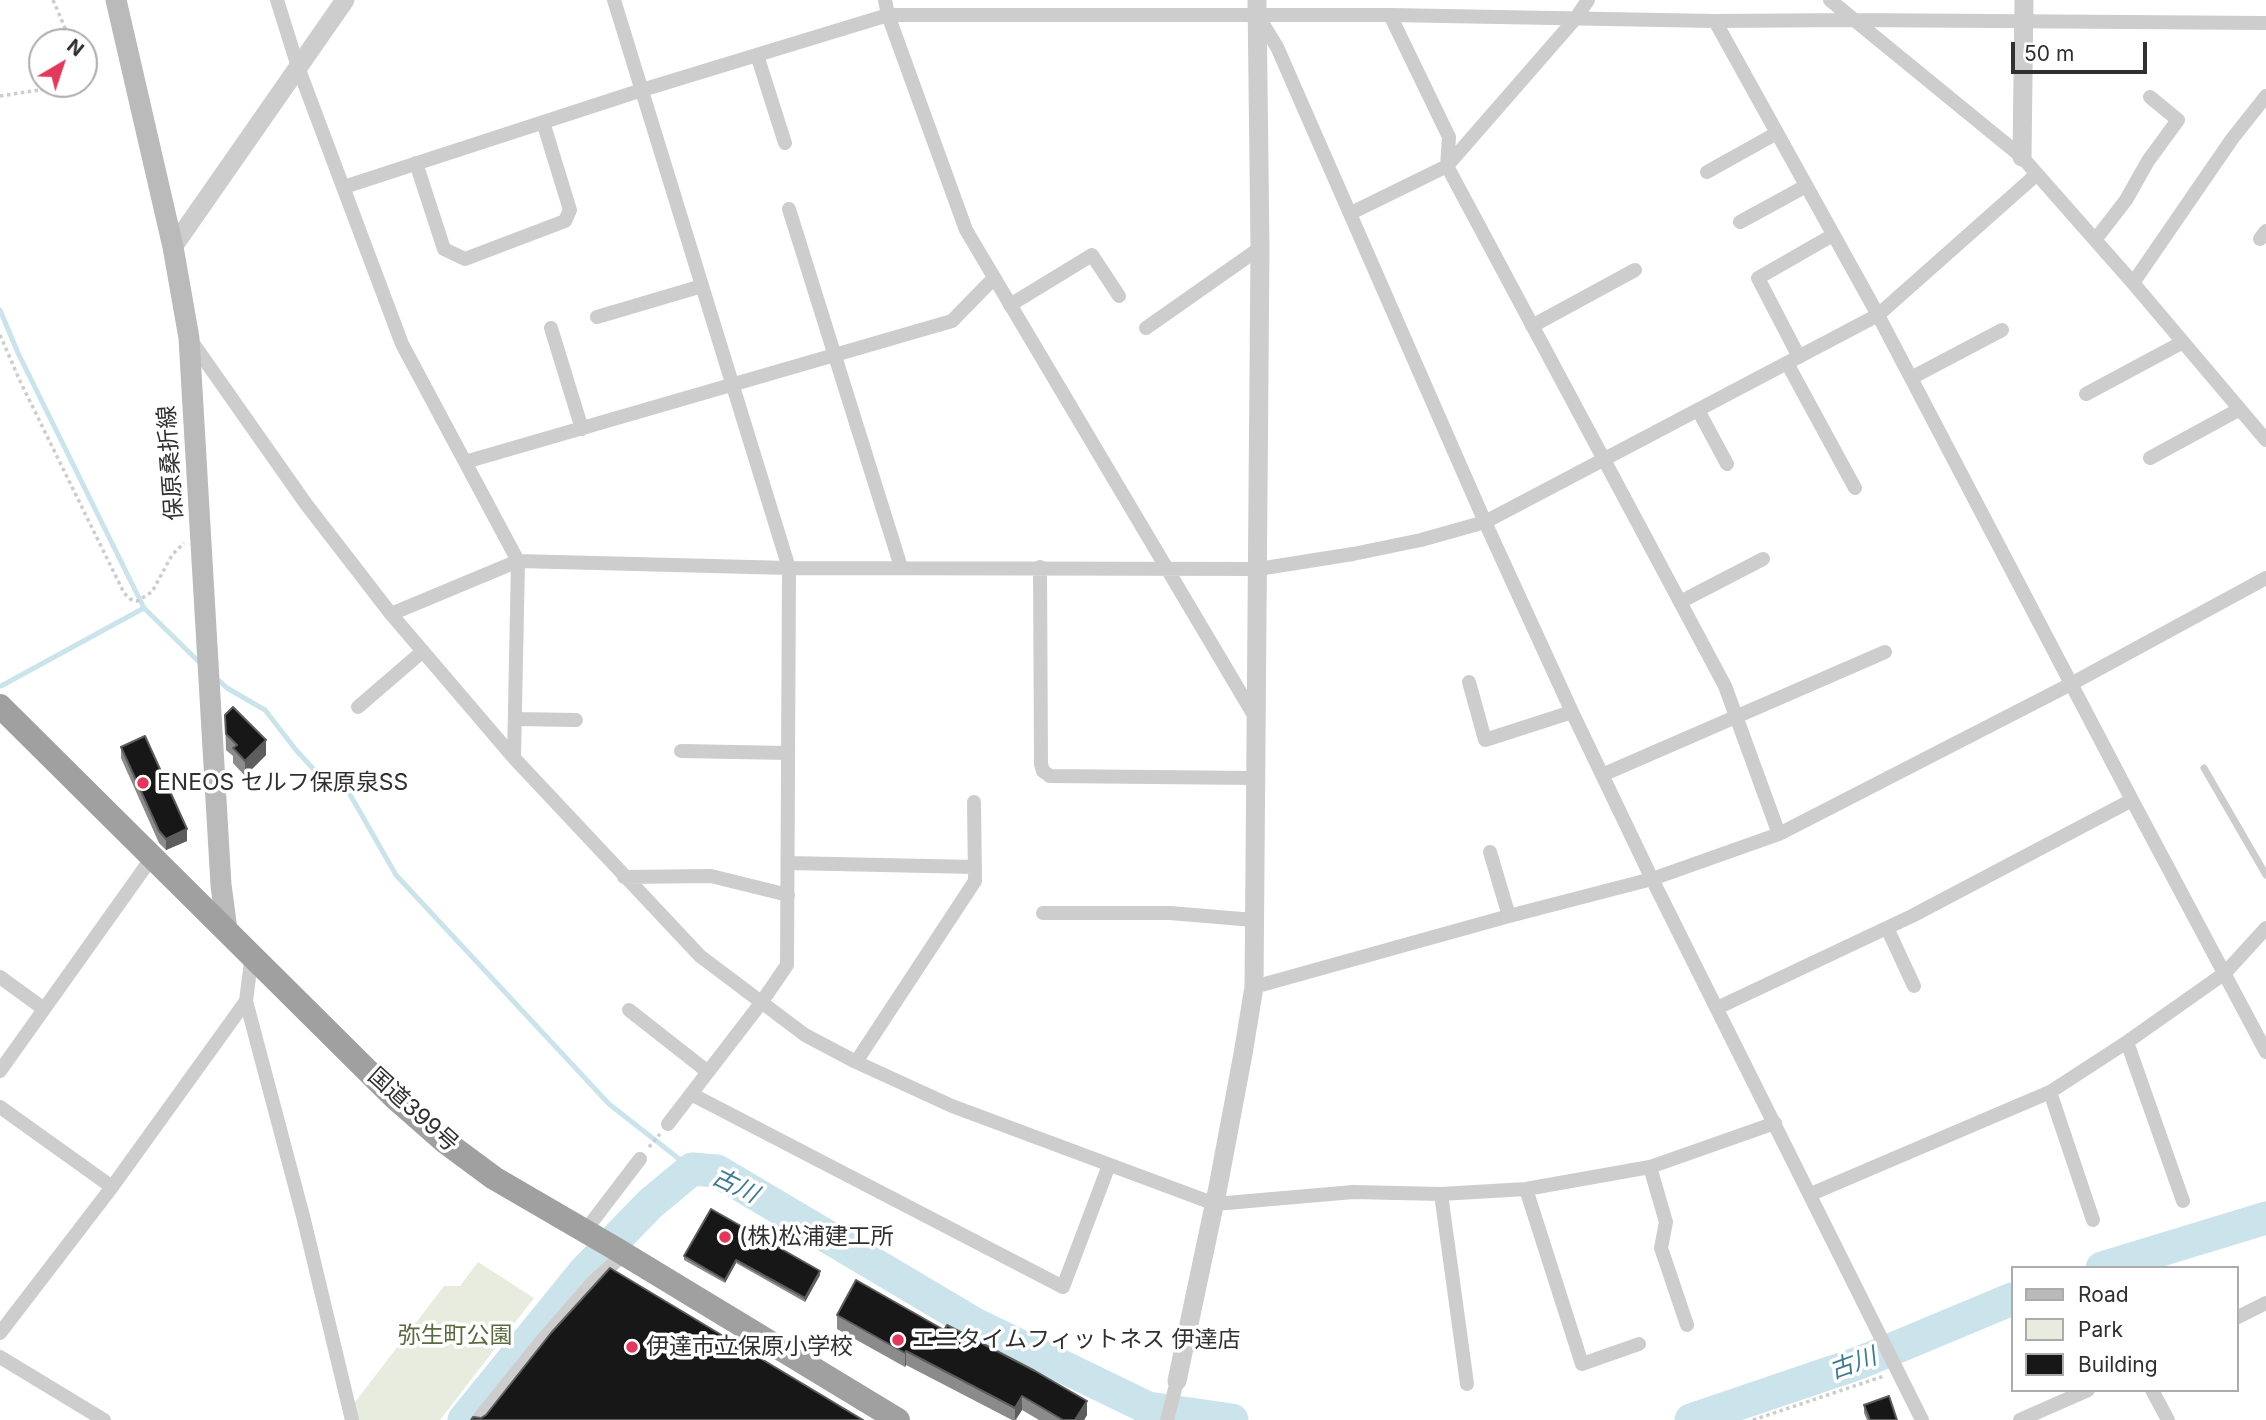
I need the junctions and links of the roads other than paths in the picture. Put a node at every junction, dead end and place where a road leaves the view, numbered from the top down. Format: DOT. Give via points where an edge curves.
graph roads {
  1 [pos="116,0"];
  2 [pos="277,0"];
  3 [pos="345,0"];
  4 [pos="614,0"];
  5 [pos="885,0"];
  6 [pos="1588,0"];
  7 [pos="1830,0"];
  8 [pos="2024,0"];
  9 [pos="1257,7"];
  10 [pos="888,15"];
  11 [pos="1390,15"];
  12 [pos="1576,18"];
  13 [pos="1853,20"];
  14 [pos="1715,21"];
  15 [pos="2024,22"];
  16 [pos="2266,23"];
  17 [pos="757,55"];
  18 [pos="298,67"];
  19 [pos="642,90"];
  20 [pos="2266,96"];
  21 [pos="2150,97"];
  22 [pos="543,122"];
  23 [pos="1777,133"];
  24 [pos="785,143"];
  25 [pos="2022,157"];
  26 [pos="416,163"];
  27 [pos="1447,166"];
  28 [pos="1707,173"];
  29 [pos="2037,174"];
  30 [pos="1807,186"];
  31 [pos="344,187"];
  32 [pos="789,209"];
  33 [pos="1351,213"];
  34 [pos="1740,222"];
  35 [pos="1833,234"];
  36 [pos="2095,240"];
  37 [pos="173,247"];
  38 [pos="1260,248"];
  39 [pos="1635,270"];
  40 [pos="994,278"];
  41 [pos="2133,283"];
  42 [pos="702,286"];
  43 [pos="1119,296"];
  44 [pos="1010,305"];
  45 [pos="1878,315"];
  46 [pos="597,317"];
  47 [pos="1532,326"];
  48 [pos="551,328"];
  49 [pos="1146,328"];
  50 [pos="2003,330"];
  51 [pos="189,338"];
  52 [pos="2183,342"];
  53 [pos="835,355"];
  54 [pos="1793,360"];
  55 [pos="1911,378"];
  56 [pos="733,385"];
  57 [pos="2086,394"];
  58 [pos="2240,409"];
  59 [pos="1698,410"];
  60 [pos="582,429"];
  61 [pos="2266,439"];
  62 [pos="2150,458"];
  63 [pos="1604,460"];
  64 [pos="465,462"];
  65 [pos="1727,464"];
  66 [pos="1855,488"];
  67 [pos="1485,522"];
  68 [pos="1763,559"];
  69 [pos="518,561"];
  70 [pos="1040,567"];
  71 [pos="1164,567"];
  72 [pos="789,568"];
  73 [pos="901,568"];
  74 [pos="1258,569"];
  75 [pos="2266,578"];
  76 [pos="1680,602"];
  77 [pos="391,614"];
  78 [pos="423,651"];
  79 [pos="1885,652"];
  80 [pos="1469,682"];
  81 [pos="2071,684"];
  82 [pos="0,706"];
  83 [pos="358,707"];
  84 [pos="1572,712"];
  85 [pos="1255,717"];
  86 [pos="1736,717"];
  87 [pos="515,719"];
  88 [pos="576,720"];
  89 [pos="681,751"];
  90 [pos="788,753"];
  91 [pos="514,758"];
  92 [pos="2204,768"];
  93 [pos="1602,775"];
  94 [pos="1255,778"];
  95 [pos="2132,800"];
  96 [pos="974,802"];
  97 [pos="1779,834"];
  98 [pos="1490,852"];
  99 [pos="153,856"];
  100 [pos="788,863"];
  101 [pos="975,867"];
  102 [pos="2266,875"];
  103 [pos="624,877"];
  104 [pos="1652,879"];
  105 [pos="788,895"];
  106 [pos="1043,913"];
  107 [pos="1509,916"];
  108 [pos="1254,920"];
  109 [pos="1887,928"];
  110 [pos="227,930"];
  111 [pos="2265,931"];
  112 [pos="252,954"];
  113 [pos="2225,973"];
  114 [pos="0,977"];
  115 [pos="1914,986"];
  116 [pos="1254,987"];
  117 [pos="246,1001"];
  118 [pos="761,1003"];
  119 [pos="1717,1008"];
  120 [pos="44,1009"];
  121 [pos="629,1010"];
  122 [pos="2127,1042"];
  123 [pos="2266,1052"];
  124 [pos="856,1062"];
  125 [pos="0,1071"];
  126 [pos="708,1072"];
  127 [pos="2050,1092"];
  128 [pos="691,1094"];
  129 [pos="0,1107"];
  130 [pos="1775,1123"];
  131 [pos="668,1124"];
  132 [pos="640,1159"];
  133 [pos="1109,1165"];
  134 [pos="1650,1167"];
  135 [pos="112,1187"];
  136 [pos="1526,1189"];
  137 [pos="1441,1194"];
  138 [pos="1811,1194"];
  139 [pos="2183,1200"];
  140 [pos="1214,1204"];
  141 [pos="2093,1220"];
  142 [pos="606,1243"];
  143 [pos="2266,1303"];
  144 [pos="2238,1317"];
  145 [pos="1686,1325"];
  146 [pos="0,1333"];
  147 [pos="1640,1344"];
  148 [pos="0,1357"];
  149 [pos="1177,1381"];
  150 [pos="1467,1384"];
  151 [pos="2083,1392"];
  152 [pos="2153,1392"];
  153 [pos="104,1420"];
  154 [pos="352,1420"];
  155 [pos="478,1420"];
  156 [pos="898,1420"];
  157 [pos="1167,1420"];
  158 [pos="1922,1420"];
  159 [pos="2020,1420"];
  160 [pos="2168,1420"];
  1 -- 37 [label="main road, 保原桑折線"];
  2 -- 18 [label="street"];
  3 -- 18 [label="street"];
  4 -- 19 [label="street"];
  5 -- 10 [label="street"];
  6 -- 12 [label="street"];
  7 -- 13 [label="street"];
  8 -- 15 [label="street"];
  9 -- 10 [label="street"];
  9 -- 11 [label="street"];
  9 -- 33 [label="street"];
  9 -- 38 [label="street"];
  10 -- 17 [label="street"];
  10 -- 40 [label="street" via="966,230"];
  11 -- 12 [label="street"];
  11 -- 27 [label="street" via="1448,137"];
  12 -- 14 [label="street"];
  12 -- 27 [label="street"];
  13 -- 14 [label="street"];
  13 -- 15 [label="street"];
  13 -- 25 [label="street"];
  14 -- 23 [label="street"];
  15 -- 16 [label="street"];
  15 -- 25 [label="street"];
  17 -- 19 [label="street"];
  17 -- 24 [label="street"];
  18 -- 31 [label="street"];
  18 -- 37 [label="street"];
  19 -- 22 [label="street"];
  19 -- 42 [label="street"];
  20 -- 41 [label="street"];
  21 -- 36 [label="street" via="2178,120"];
  22 -- 26 [label="street"];
  22 -- 26 [label="street" via="570,211 565,221 465,259 444,249"];
  23 -- 28 [label="street"];
  23 -- 30 [label="street"];
  25 -- 29 [label="street"];
  26 -- 31 [label="street"];
  27 -- 33 [label="street"];
  27 -- 47 [label="street"];
  29 -- 36 [label="street"];
  29 -- 45 [label="street"];
  30 -- 34 [label="street"];
  30 -- 35 [label="street"];
  31 -- 64 [label="street" via="402,344"];
  32 -- 53 [label="street"];
  33 -- 67 [label="street"];
  35 -- 45 [label="street"];
  35 -- 54 [label="street" via="1758,278"];
  36 -- 41 [label="street"];
  37 -- 51 [label="main road, 保原桑折線"];
  38 -- 49 [label="street"];
  38 -- 74 [label="street"];
  39 -- 47 [label="street"];
  40 -- 44 [label="street"];
  40 -- 53 [label="street" via="952,321"];
  41 -- 52 [label="street"];
  42 -- 46 [label="street"];
  42 -- 56 [label="street"];
  43 -- 44 [label="street" via="1092,255"];
  44 -- 71 [label="street"];
  45 -- 54 [label="street"];
  45 -- 55 [label="street"];
  47 -- 63 [label="street"];
  48 -- 60 [label="street"];
  50 -- 55 [label="street"];
  51 -- 77 [label="street" via="306,504"];
  51 -- 110 [label="main road, 保原桑折線"];
  52 -- 57 [label="street"];
  52 -- 58 [label="street"];
  53 -- 56 [label="street"];
  53 -- 73 [label="street"];
  54 -- 59 [label="street"];
  54 -- 66 [label="street"];
  55 -- 81 [label="street"];
  56 -- 60 [label="street"];
  56 -- 72 [label="street"];
  58 -- 61 [label="street"];
  58 -- 62 [label="street"];
  59 -- 63 [label="street"];
  59 -- 65 [label="street"];
  60 -- 64 [label="street"];
  63 -- 67 [label="street"];
  63 -- 76 [label="street"];
  64 -- 69 [label="street"];
  67 -- 74 [label="street" via="1421,540"];
  67 -- 84 [label="street"];
  68 -- 76 [label="street"];
  69 -- 72 [label="street"];
  69 -- 77 [label="street"];
  69 -- 87 [label="street"];
  70 -- 71 [label="street"];
  70 -- 73 [label="street"];
  70 -- 94 [label="street" via="1043,771 1050,776"];
  71 -- 74 [label="street"];
  71 -- 85 [label="street"];
  72 -- 73 [label="street"];
  72 -- 90 [label="street"];
  74 -- 85 [label="street"];
  75 -- 81 [label="street"];
  76 -- 86 [label="street" via="1725,686"];
  77 -- 78 [label="street"];
  78 -- 83 [label="street"];
  78 -- 91 [label="street"];
  79 -- 86 [label="street"];
  80 -- 84 [label="street" via="1485,740"];
  81 -- 95 [label="street"];
  81 -- 97 [label="street"];
  82 -- 99 [label="highway, 国道399号"];
  84 -- 93 [label="street"];
  85 -- 94 [label="street"];
  86 -- 93 [label="street"];
  86 -- 97 [label="street"];
  87 -- 88 [label="street"];
  87 -- 91 [label="street"];
  89 -- 90 [label="street"];
  90 -- 100 [label="street"];
  91 -- 103 [label="street"];
  92 -- 102 [label="lane"];
  93 -- 104 [label="street"];
  94 -- 108 [label="street"];
  95 -- 109 [label="street"];
  95 -- 113 [label="street"];
  96 -- 101 [label="street"];
  97 -- 104 [label="street"];
  98 -- 107 [label="street"];
  99 -- 110 [label="highway, 国道399号"];
  99 -- 120 [label="street"];
  100 -- 101 [label="street"];
  100 -- 105 [label="street"];
  101 -- 124 [label="street" via="975,881"];
  103 -- 105 [label="street" via="711,876"];
  103 -- 118 [label="street" via="700,956"];
  104 -- 107 [label="street"];
  104 -- 119 [label="street"];
  105 -- 118 [label="street" via="787,965"];
  106 -- 108 [label="street" via="1170,913"];
  107 -- 116 [label="street"];
  108 -- 116 [label="street"];
  109 -- 115 [label="street"];
  109 -- 119 [label="street"];
  110 -- 112 [label="highway, 国道399号"];
  111 -- 113 [label="street"];
  112 -- 117 [label="street"];
  112 -- 142 [label="highway, 国道399号" via="444,1141 494,1178"];
  113 -- 122 [label="street"];
  113 -- 123 [label="street"];
  114 -- 120 [label="street"];
  116 -- 140 [label="street"];
  117 -- 135 [label="street"];
  117 -- 154 [label="street"];
  118 -- 124 [label="street" via="805,1035"];
  118 -- 126 [label="street"];
  119 -- 130 [label="street"];
  120 -- 125 [label="street"];
  121 -- 126 [label="street"];
  122 -- 127 [label="street"];
  122 -- 139 [label="street"];
  124 -- 133 [label="street" via="952,1106"];
  126 -- 128 [label="street"];
  127 -- 138 [label="street"];
  127 -- 141 [label="street"];
  128 -- 131 [label="street"];
  128 -- 133 [label="street" via="1063,1287"];
  129 -- 135 [label="street"];
  130 -- 134 [label="street"];
  130 -- 138 [label="street"];
  132 -- 142 [label="street"];
  133 -- 140 [label="street"];
  134 -- 136 [label="street"];
  134 -- 145 [label="street" via="1666,1222 1661,1248"];
  135 -- 146 [label="street"];
  136 -- 137 [label="street"];
  136 -- 147 [label="street" via="1581,1364"];
  137 -- 140 [label="street" via="1353,1192"];
  137 -- 150 [label="street"];
  138 -- 158 [label="street"];
  140 -- 149 [label="street"];
  142 -- 155 [label="street" via="592,1283"];
  142 -- 156 [label="highway, 国道399号"];
  143 -- 144 [label="street"];
  148 -- 153 [label="street"];
  149 -- 157 [label="street"];
  151 -- 159 [label="street"];
  152 -- 160 [label="street"];
}
